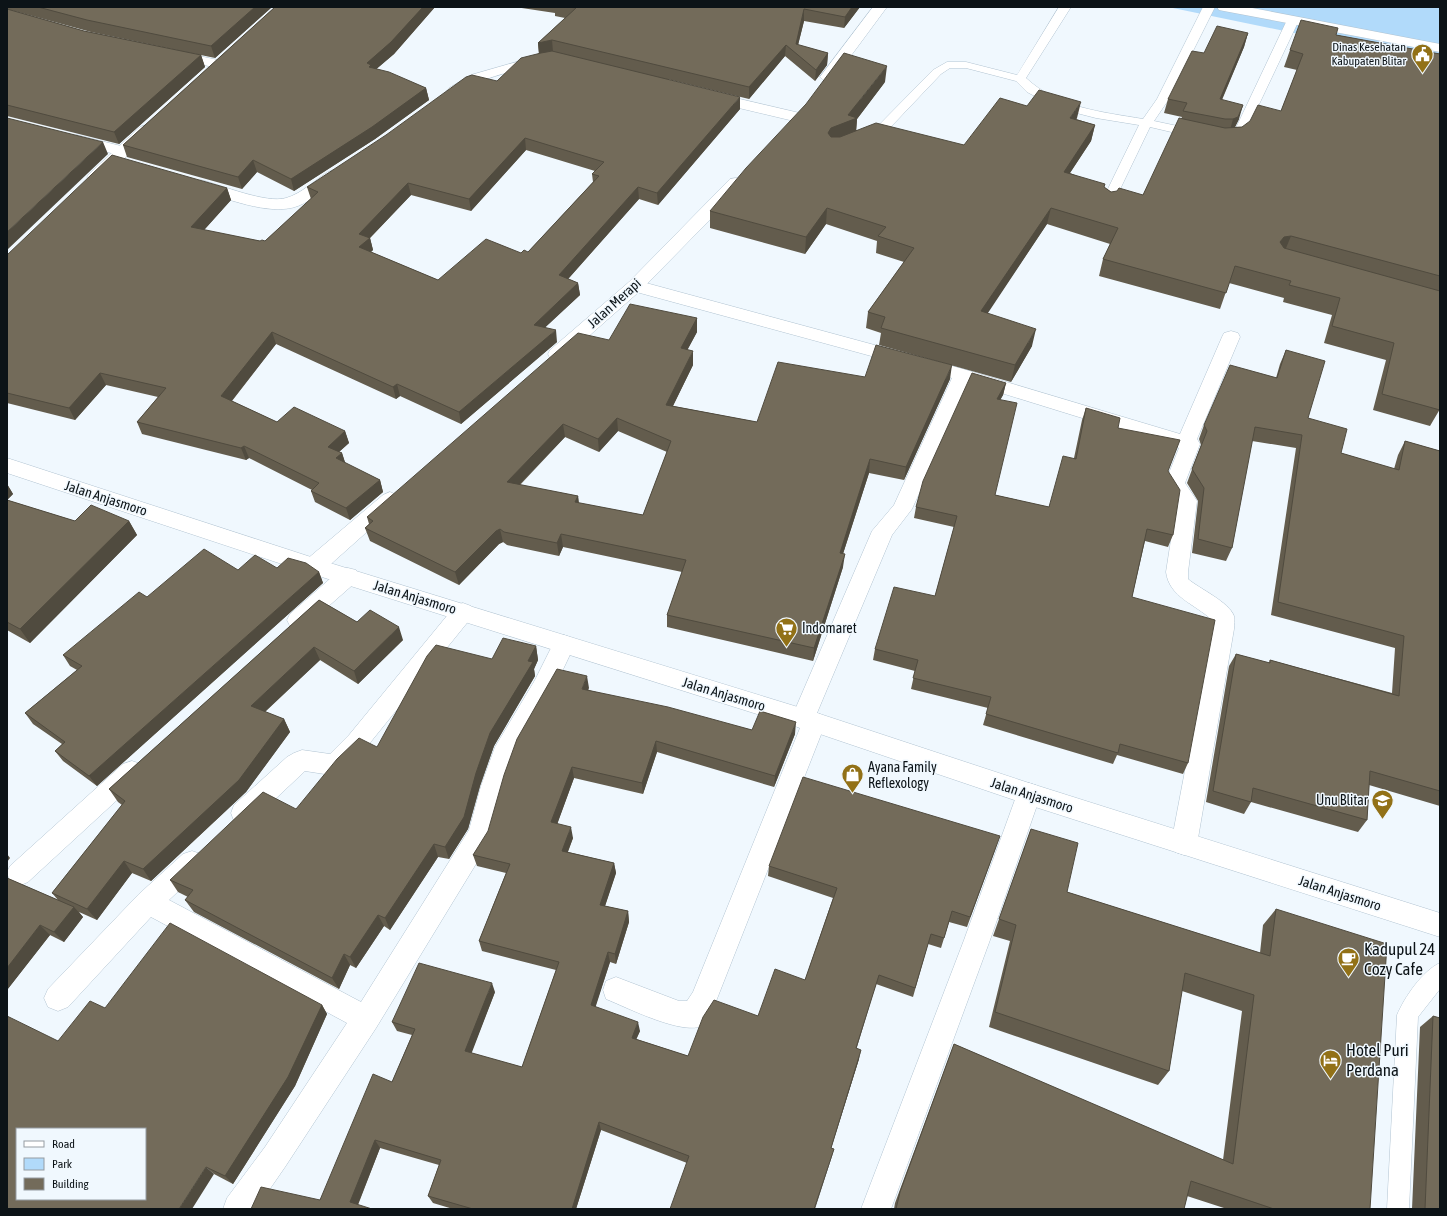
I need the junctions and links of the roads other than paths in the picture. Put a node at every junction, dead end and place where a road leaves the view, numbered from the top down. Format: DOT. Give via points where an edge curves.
graph roads {
  1 [pos="880,7"];
  2 [pos="1065,7"];
  3 [pos="1209,7"];
  4 [pos="1224,7"];
  5 [pos="1293,20"];
  6 [pos="1440,48"];
  7 [pos="158,52"];
  8 [pos="553,57"];
  9 [pos="218,64"];
  10 [pos="1020,79"];
  11 [pos="695,93"];
  12 [pos="444,99"];
  13 [pos="807,105"];
  14 [pos="156,121"];
  15 [pos="1146,124"];
  16 [pos="783,133"];
  17 [pos="61,136"];
  18 [pos="853,142"];
  19 [pos="121,158"];
  20 [pos="349,164"];
  21 [pos="748,171"];
  22 [pos="187,181"];
  23 [pos="85,187"];
  24 [pos="1107,203"];
  25 [pos="635,286"];
  26 [pos="1231,337"];
  27 [pos="546,364"];
  28 [pos="963,375"];
  29 [pos="1186,442"];
  30 [pos="7,465"];
  31 [pos="403,488"];
  32 [pos="314,566"];
  33 [pos="348,576"];
  34 [pos="463,612"];
  35 [pos="281,636"];
  36 [pos="564,644"];
  37 [pos="809,721"];
  38 [pos="148,756"];
  39 [pos="1029,794"];
  40 [pos="228,828"];
  41 [pos="1184,844"];
  42 [pos="205,849"];
  43 [pos="19,874"];
  44 [pos="148,902"];
  45 [pos="1440,925"];
  46 [pos="1440,973"];
  47 [pos="616,990"];
  48 [pos="58,998"];
  49 [pos="366,1019"];
  50 [pos="238,1209"];
  51 [pos="876,1209"];
  52 [pos="1398,1209"];
  1 -- 13 [label="street"];
  2 -- 10 [label="lane"];
  3 -- 15 [label="lane" via="1163,99"];
  4 -- 5 [label="street"];
  5 -- 6 [label="street"];
  5 -- 15 [label="lane" via="1239,134 1232,139"];
  7 -- 9 [label="street"];
  8 -- 12 [label="street" via="476,78"];
  10 -- 15 [label="lane" via="1026,87 1047,100"];
  10 -- 18 [label="lane" via="966,65 947,65 937,72 881,130"];
  11 -- 13 [label="street"];
  13 -- 16 [label="street"];
  14 -- 19 [label="street"];
  15 -- 24 [label="lane"];
  17 -- 19 [label="street"];
  19 -- 23 [label="street"];
  20 -- 22 [label="street" via="291,202 277,204"];
  21 -- 25 [label="street, Jalan Merapi"];
  25 -- 27 [label="street, Jalan Merapi"];
  25 -- 28 [label="street"];
  26 -- 29 [label="street"];
  28 -- 29 [label="street"];
  28 -- 37 [label="street" via="902,509 883,531"];
  29 -- 41 [label="street" via="1191,446 1175,483 1187,501 1177,572 1178,582 1210,604 1222,617 1224,629"];
  30 -- 32 [label="street, Jalan Anjasmoro"];
  31 -- 32 [label="street"];
  32 -- 33 [label="street, Jalan Anjasmoro"];
  33 -- 34 [label="street, Jalan Anjasmoro"];
  33 -- 35 [label="street"];
  34 -- 36 [label="street, Jalan Anjasmoro"];
  34 -- 40 [label="street" via="337,763 330,765 302,760"];
  36 -- 37 [label="street, Jalan Anjasmoro"];
  36 -- 49 [label="street" via="544,686 507,747 493,786 481,833"];
  37 -- 39 [label="street, Jalan Anjasmoro"];
  37 -- 47 [label="street" via="703,1000 694,1015 679,1014"];
  38 -- 43 [label="street"];
  39 -- 41 [label="street, Jalan Anjasmoro"];
  39 -- 51 [label="street"];
  41 -- 45 [label="street, Jalan Anjasmoro"];
  42 -- 44 [label="street"];
  44 -- 48 [label="street"];
  44 -- 49 [label="street"];
  46 -- 52 [label="lane" via="1408,1015"];
  49 -- 50 [label="street"];
}
